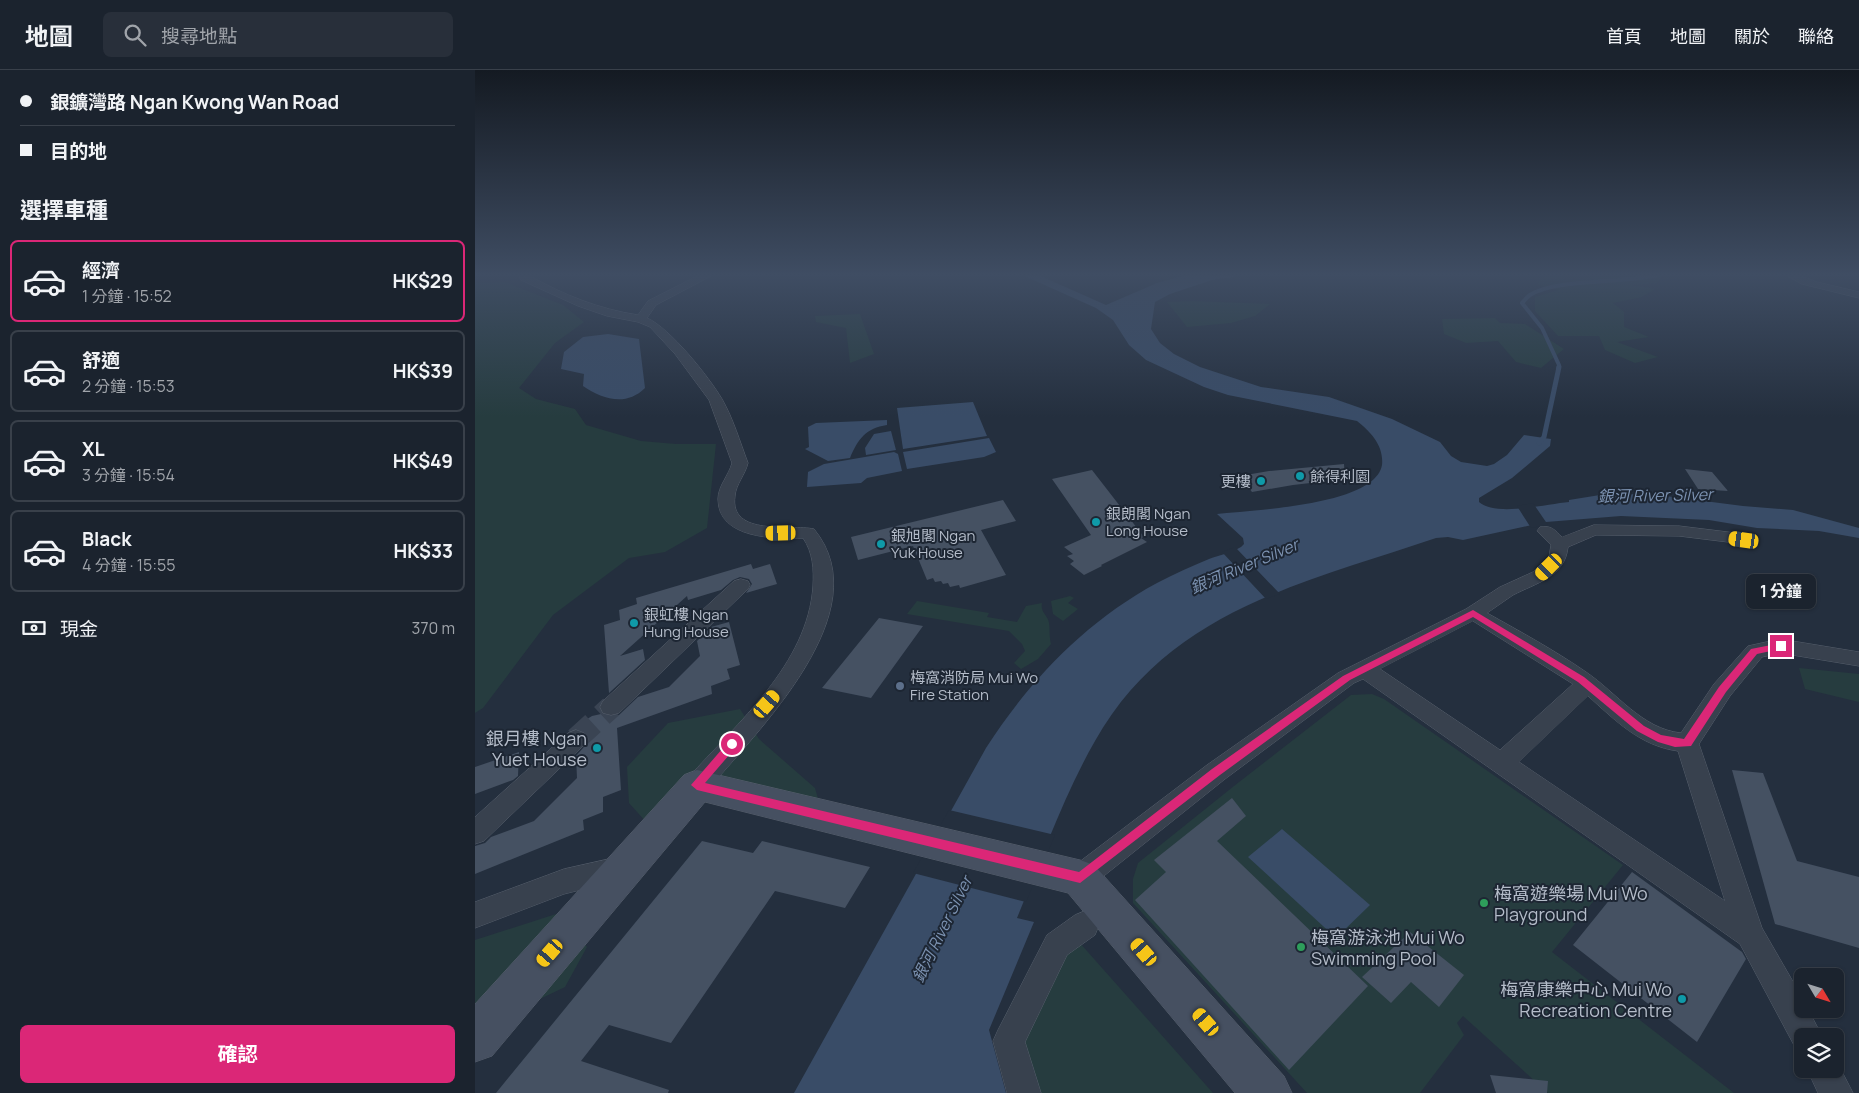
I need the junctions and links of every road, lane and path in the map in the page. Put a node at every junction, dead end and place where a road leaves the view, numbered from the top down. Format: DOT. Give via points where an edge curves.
graph roads {
  1 [pos="647,322"];
  2 [pos="1546,531"];
  3 [pos="1744,540"];
  4 [pos="1560,544"];
  5 [pos="818,546"];
  6 [pos="741,585"];
  7 [pos="1473,613"];
  8 [pos="1859,659"];
  9 [pos="1363,668"];
  10 [pos="1587,684"];
  11 [pos="611,707"];
  12 [pos="576,740"];
  13 [pos="1687,743"];
  14 [pos="1502,763"];
  15 [pos="697,785"];
  16 [pos="475,833"];
  17 [pos="625,868"];
  18 [pos="1068,875"];
  19 [pos="475,915"];
  20 [pos="1085,925"];
  21 [pos="1750,934"];
  22 [pos="1801,1028"];
  23 [pos="475,1039"];
  24 [pos="1828,1078"];
  25 [pos="1024,1093"];
  26 [pos="1267,1093"];
  27 [pos="1836,1093"];
  1 -- 5 [label="street" via="679,351 716,400 740,462 727,494 729,513 743,525 762,532 808,533"];
  2 -- 4 [label="street"];
  3 -- 4 [label="street" via="1679,531 1595,530"];
  4 -- 7 [label="street" via="1558,558 1540,576 1507,591"];
  5 -- 15 [label="street" via="822,564 821,610 799,663"];
  6 -- 11 [label="street"];
  7 -- 9 [label="street"];
  7 -- 10 [label="street"];
  8 -- 13 [label="street" via="1781,646 1755,651 1722,690"];
  9 -- 14 [label="street"];
  9 -- 18 [label="street"];
  10 -- 13 [label="street" via="1640,728 1658,738"];
  10 -- 14 [label="street"];
  12 -- 16 [label="street"];
  13 -- 21 [label="street"];
  14 -- 21 [label="street"];
  15 -- 17 [label="street"];
  15 -- 18 [label="street"];
  17 -- 19 [label="street" via="589,875"];
  17 -- 23 [label="street"];
  18 -- 26 [label="street"];
  20 -- 25 [label="street" via="1057,946 1009,1041"];
  21 -- 22 [label="street"];
  24 -- 27 [label="street"];
}
